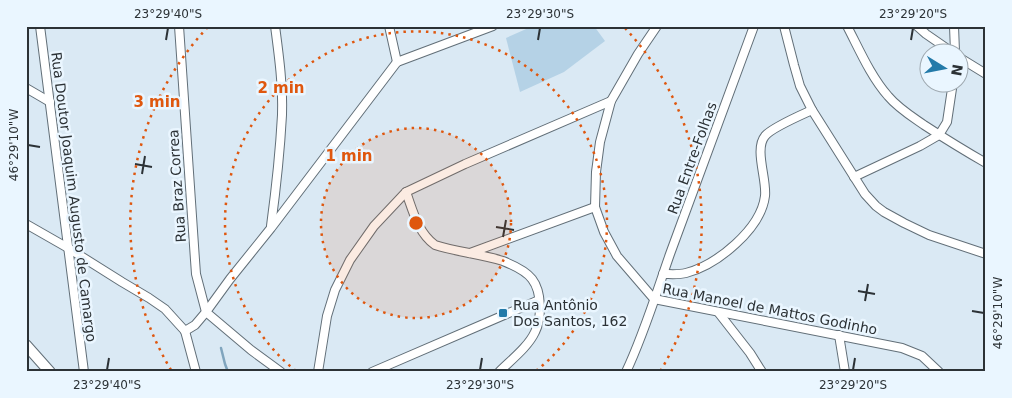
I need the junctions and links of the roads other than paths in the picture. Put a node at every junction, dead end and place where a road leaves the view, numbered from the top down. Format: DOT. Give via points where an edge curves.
graph roads {
  1 [pos="40,26"];
  2 [pos="179,26"];
  3 [pos="275,26"];
  4 [pos="389,26"];
  5 [pos="493,26"];
  6 [pos="657,26"];
  7 [pos="754,26"];
  8 [pos="784,26"];
  9 [pos="848,26"];
  10 [pos="917,26"];
  11 [pos="954,26"];
  12 [pos="938,42"];
  13 [pos="954,42"];
  14 [pos="397,62"];
  15 [pos="970,64"];
  16 [pos="986,74"];
  17 [pos="26,88"];
  18 [pos="952,92"];
  19 [pos="611,101"];
  20 [pos="50,102"];
  21 [pos="812,110"];
  22 [pos="940,135"];
  23 [pos="986,163"];
  24 [pos="854,177"];
  25 [pos="406,192"];
  26 [pos="595,207"];
  27 [pos="26,224"];
  28 [pos="271,228"];
  29 [pos="68,248"];
  30 [pos="469,253"];
  31 [pos="986,254"];
  32 [pos="663,274"];
  33 [pos="654,299"];
  34 [pos="539,300"];
  35 [pos="206,312"];
  36 [pos="718,312"];
  37 [pos="185,331"];
  38 [pos="839,335"];
  39 [pos="26,345"];
  40 [pos="50,372"];
  41 [pos="84,372"];
  42 [pos="196,372"];
  43 [pos="281,372"];
  44 [pos="318,372"];
  45 [pos="372,372"];
  46 [pos="499,372"];
  47 [pos="626,372"];
  48 [pos="762,372"];
  49 [pos="845,372"];
  50 [pos="939,372"];
  1 -- 20 [label="street, Rua Doutor Joaquim Augusto de Camargo"];
  2 -- 35 [label="street, Rua Braz Correa" via="194,260"];
  3 -- 28 [label="street" via="282,114"];
  4 -- 14 [label="street"];
  5 -- 14 [label="street"];
  6 -- 19 [label="street, Rua Manoel de Mattos Godinho"];
  7 -- 32 [label="street, Rua Entre-Folhas"];
  8 -- 21 [label="street" via="800,86"];
  9 -- 22 [label="street" via="888,96 907,114"];
  10 -- 12 [label="street"];
  11 -- 13 [label="street"];
  14 -- 28 [label="street"];
  15 -- 16 [label="street"];
  17 -- 20 [label="street"];
  18 -- 22 [label="street" via="947,122"];
  19 -- 25 [label="street"];
  19 -- 26 [label="street, Rua Manoel de Mattos Godinho" via="600,142"];
  20 -- 29 [label="street, Rua Doutor Joaquim Augusto de Camargo"];
  21 -- 24 [label="street"];
  21 -- 32 [label="street" via="771,130 761,142 765,185 763,205 744,235 723,254 696,269 684,274"];
  22 -- 23 [label="street"];
  22 -- 24 [label="street"];
  24 -- 31 [label="street" via="876,206 892,217 929,235"];
  25 -- 30 [label="street" via="428,239 435,245"];
  25 -- 44 [label="street" via="374,226 350,260 327,316"];
  26 -- 30 [label="street"];
  26 -- 33 [label="street, Rua Manoel de Mattos Godinho" via="617,256"];
  27 -- 29 [label="street"];
  28 -- 35 [label="street"];
  29 -- 37 [label="street" via="149,298"];
  29 -- 41 [label="street, Rua Doutor Joaquim Augusto de Camargo"];
  30 -- 34 [label="street" via="503,262 526,273 536,287"];
  32 -- 33 [label="street, Rua Entre-Folhas"];
  33 -- 36 [label="street, Rua Manoel de Mattos Godinho"];
  33 -- 47 [label="street, Rua Entre-Folhas"];
  34 -- 45 [label="street"];
  34 -- 46 [label="street" via="539,324 535,333"];
  35 -- 37 [label="street"];
  35 -- 43 [label="street"];
  36 -- 38 [label="street, Rua Manoel de Mattos Godinho"];
  36 -- 48 [label="street"];
  37 -- 42 [label="street"];
  38 -- 49 [label="street"];
  38 -- 50 [label="street, Rua Manoel de Mattos Godinho" via="911,351 922,356"];
  39 -- 40 [label="main road"];
}
